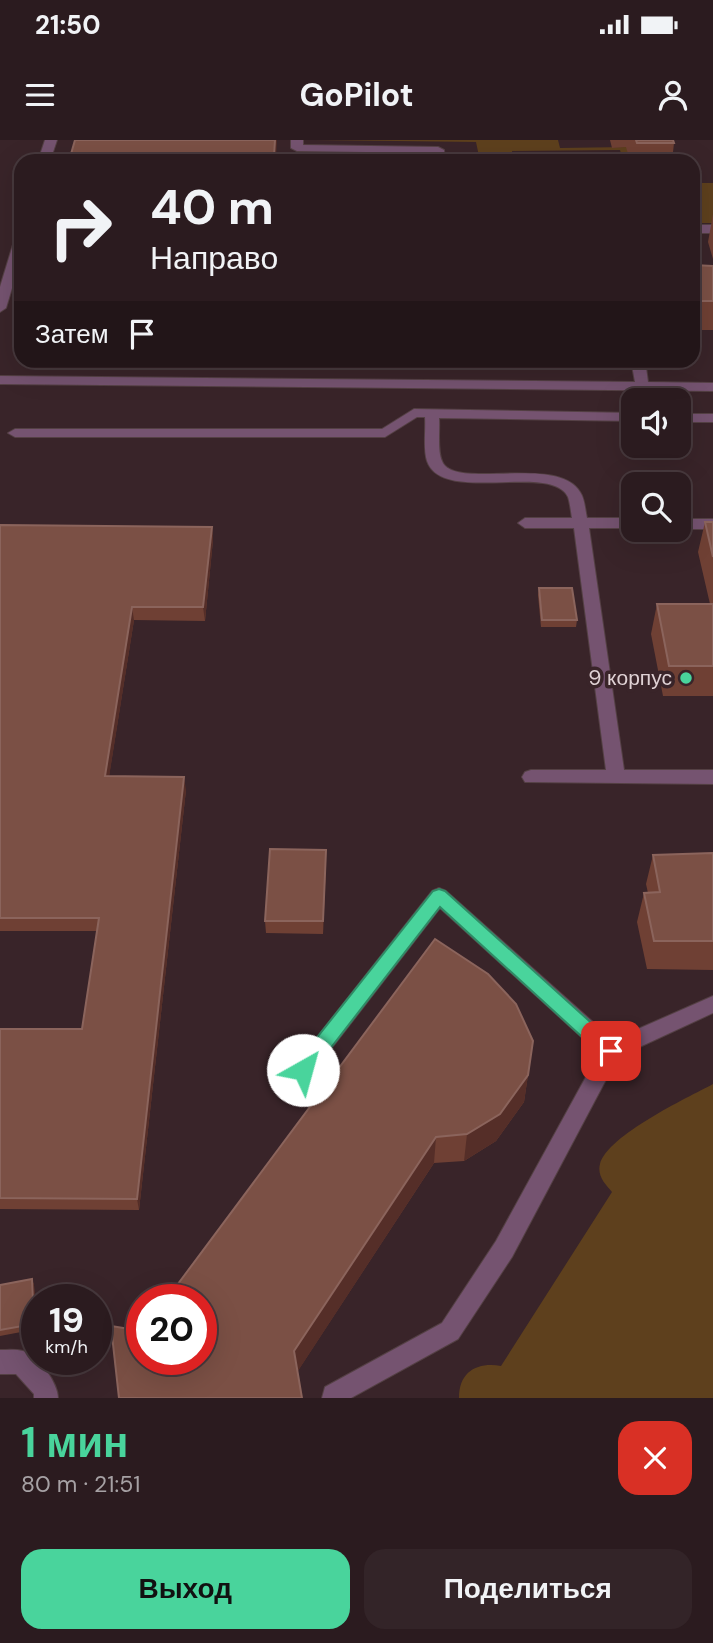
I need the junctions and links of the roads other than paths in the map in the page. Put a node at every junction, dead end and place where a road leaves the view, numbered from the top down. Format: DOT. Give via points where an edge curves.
graph roads {
  1 [pos="298,140"];
  2 [pos="438,154"];
  3 [pos="14,262"];
  4 [pos="0,308"];
  5 [pos="639,368"];
  6 [pos="0,380"];
  7 [pos="642,386"];
  8 [pos="713,387"];
  9 [pos="432,414"];
  10 [pos="621,417"];
  11 [pos="691,418"];
  12 [pos="713,418"];
  13 [pos="15,433"];
  14 [pos="525,523"];
  15 [pos="581,523"];
  16 [pos="621,523"];
  17 [pos="691,524"];
  18 [pos="713,524"];
  19 [pos="616,776"];
  20 [pos="531,777"];
  21 [pos="713,777"];
  22 [pos="713,1004"];
  23 [pos="611,1051"];
  24 [pos="303,1070"];
  25 [pos="0,1362"];
  26 [pos="46,1398"];
  27 [pos="334,1398"];
  1 -- 2 [label="lane" via="297,148 438,150"];
  3 -- 4 [label="lane"];
  5 -- 7 [label="lane"];
  6 -- 7 [label="lane"];
  7 -- 8 [label="lane"];
  9 -- 10 [label="lane"];
  9 -- 13 [label="lane" via="414,413 385,433"];
  9 -- 15 [label="lane" via="434,461 440,471 456,477 557,480 575,492"];
  11 -- 12 [label="lane"];
  14 -- 15 [label="lane"];
  15 -- 16 [label="lane"];
  15 -- 19 [label="lane"];
  17 -- 18 [label="lane"];
  19 -- 20 [label="lane"];
  19 -- 21 [label="lane"];
  22 -- 23 [label="lane"];
  23 -- 24 [label="lane" via="439,896"];
  23 -- 27 [label="lane" via="504,1249 450,1331"];
  25 -- 26 [label="lane" via="21,1362 46,1389"];
}
